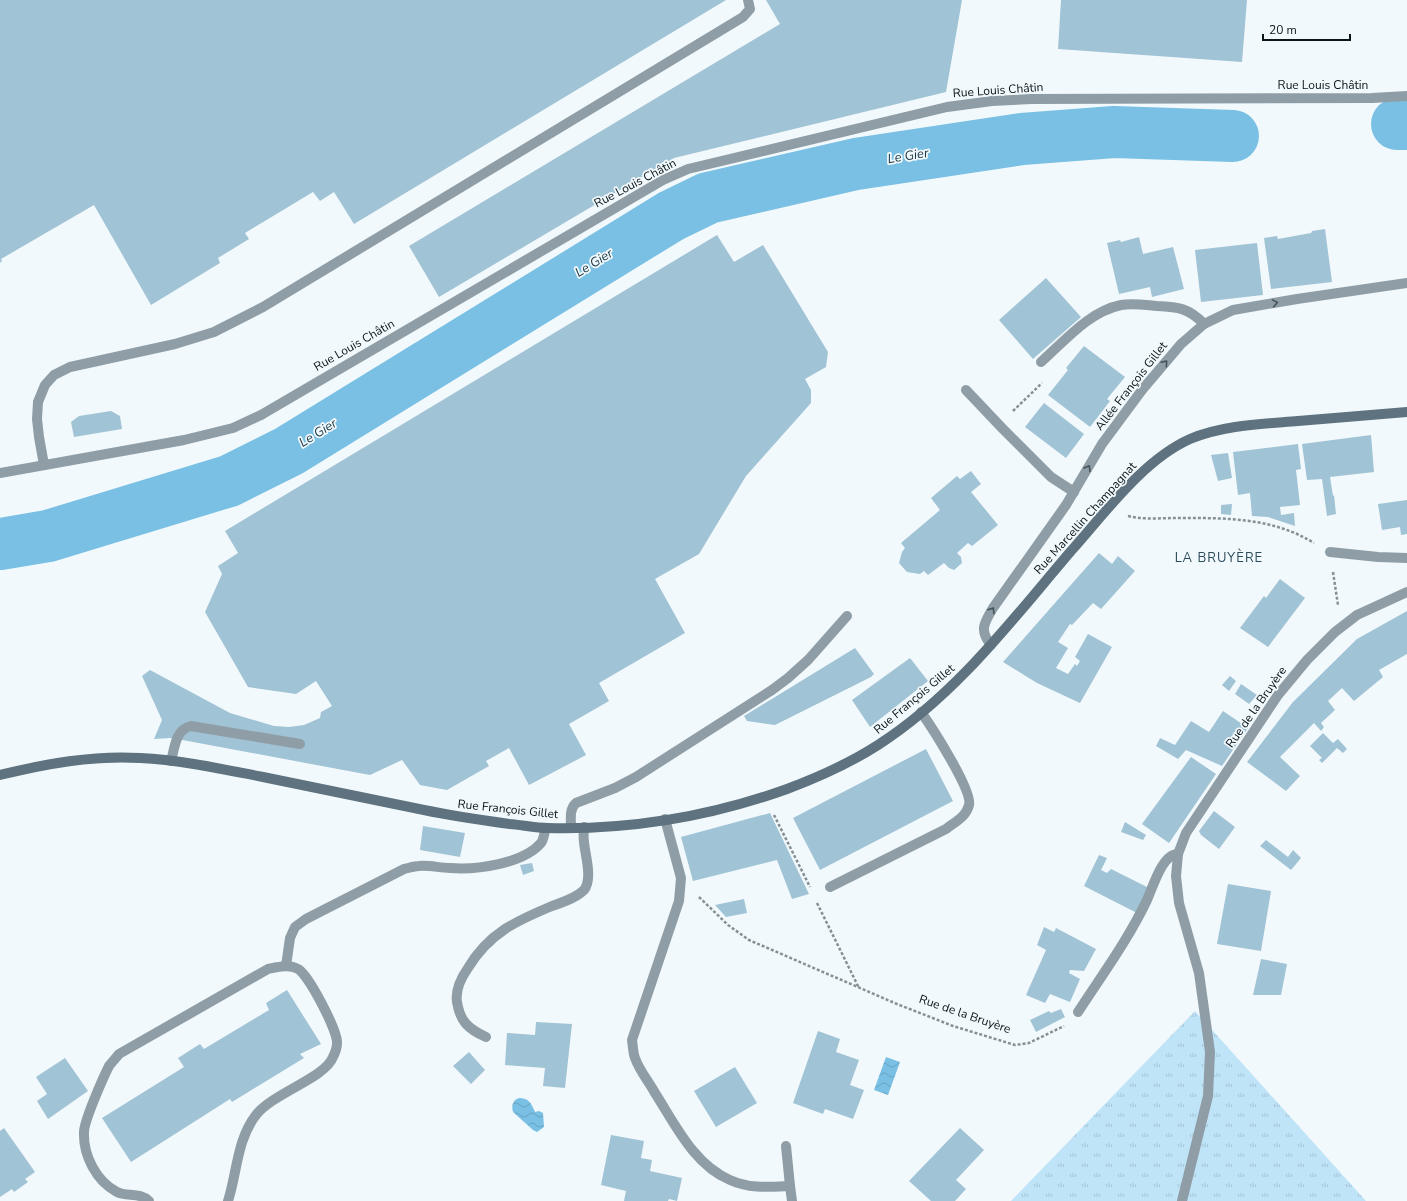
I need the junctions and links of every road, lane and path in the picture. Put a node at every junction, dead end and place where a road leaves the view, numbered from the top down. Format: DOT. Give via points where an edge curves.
graph roads {
  1 [pos="748,0"];
  2 [pos="1407,96"];
  3 [pos="1407,283"];
  4 [pos="1204,324"];
  5 [pos="1042,362"];
  6 [pos="966,390"];
  7 [pos="1407,412"];
  8 [pos="999,425"];
  9 [pos="44,465"];
  10 [pos="0,473"];
  11 [pos="1074,492"];
  12 [pos="1111,505"];
  13 [pos="1330,552"];
  14 [pos="1407,558"];
  15 [pos="1407,592"];
  16 [pos="1338,608"];
  17 [pos="847,616"];
  18 [pos="991,645"];
  19 [pos="921,712"];
  20 [pos="300,744"];
  21 [pos="171,761"];
  22 [pos="0,775"];
  23 [pos="665,819"];
  24 [pos="584,827"];
  25 [pos="546,828"];
  26 [pos="571,828"];
  27 [pos="1178,854"];
  28 [pos="680,878"];
  29 [pos="830,887"];
  30 [pos="286,966"];
  31 [pos="1078,1012"];
  32 [pos="486,1037"];
  33 [pos="786,1146"];
  34 [pos="790,1186"];
  35 [pos="149,1201"];
  36 [pos="228,1201"];
  37 [pos="792,1201"];
  38 [pos="1182,1201"];
  1 -- 9 [label="street" via="750,9 743,17 263,307 214,332 175,344 70,367 54,375 45,385 38,402 37,419"];
  2 -- 9 [label="street, Rue Louis Châtin" via="992,101 947,107 688,169 663,180 261,415 233,428 184,440"];
  4 -- 3 [label="street, Allée François Gillet, one-way" via="1233,310"];
  4 -- 5 [label="street" via="1187,310 1169,306 1120,305 1085,322"];
  11 -- 4 [label="street, Allée François Gillet, one-way" via="1102,444 1142,390 1181,344"];
  5 -- 8 [label="path" via="1044,380"];
  6 -- 8 [label="street"];
  7 -- 12 [label="main road, Rue Marcellin Champagnat" via="1233,427 1206,433 1163,455 1143,471"];
  8 -- 11 [label="street" via="1051,477"];
  9 -- 10 [label="street, Rue Louis Châtin"];
  18 -- 11 [label="street, Allée François Gillet, one-way" via="983,630 993,608"];
  12 -- 13 [label="path" via="1126,516 1135,518 1224,518 1269,524 1290,530"];
  12 -- 18 [label="main road, Rue Marcellin Champagnat"];
  13 -- 14 [label="street"];
  13 -- 16 [label="path"];
  15 -- 27 [label="street, Rue de la Bruyère" via="1357,615 1335,632 1307,660 1278,695 1186,833"];
  17 -- 26 [label="street" via="808,660 772,690 636,776 615,788 576,803 571,812"];
  18 -- 19 [label="main road, Rue François Gillet" via="958,680"];
  19 -- 23 [label="main road, Rue François Gillet" via="879,745 827,774 765,796 701,814"];
  19 -- 29 [label="street" via="940,740 967,792 970,803 966,811 960,820 946,829"];
  20 -- 21 [label="street" via="191,726 180,732"];
  21 -- 22 [label="main road, Rue François Gillet" via="139,758 94,759 42,765"];
  21 -- 25 [label="main road, Rue François Gillet" via="194,763 464,818"];
  23 -- 24 [label="main road, Rue François Gillet" via="620,826"];
  23 -- 28 [label="street"];
  24 -- 26 [label="main road, Rue François Gillet"];
  24 -- 32 [label="street" via="588,880 585,889 576,896 507,927 487,943 459,981 459,1012 466,1025"];
  25 -- 26 [label="main road, Rue François Gillet"];
  25 -- 30 [label="street" via="542,842 520,857 479,867 420,866 404,870 306,919 295,927 290,938"];
  27 -- 31 [label="street" via="1170,856 1163,864 1135,924"];
  27 -- 38 [label="street, Rue de la Bruyère" via="1176,876 1179,902 1199,973 1210,1052 1208,1096"];
  28 -- 31 [label="path, Rue de la Bruyère" via="728,925 749,940 953,1026 1015,1045 1029,1043 1066,1025"];
  28 -- 34 [label="street" via="679,901 632,1040 634,1058 682,1136 714,1171 728,1180 745,1186"];
  30 -- 35 [label="street" via="268,969 119,1054 110,1065 83,1131 85,1146 96,1173 117,1193 138,1195"];
  30 -- 36 [label="street" via="299,969 310,984 332,1024 338,1042 333,1059 324,1070 277,1097 257,1114 245,1134"];
  33 -- 34 [label="street"];
  34 -- 37 [label="street"];
}
